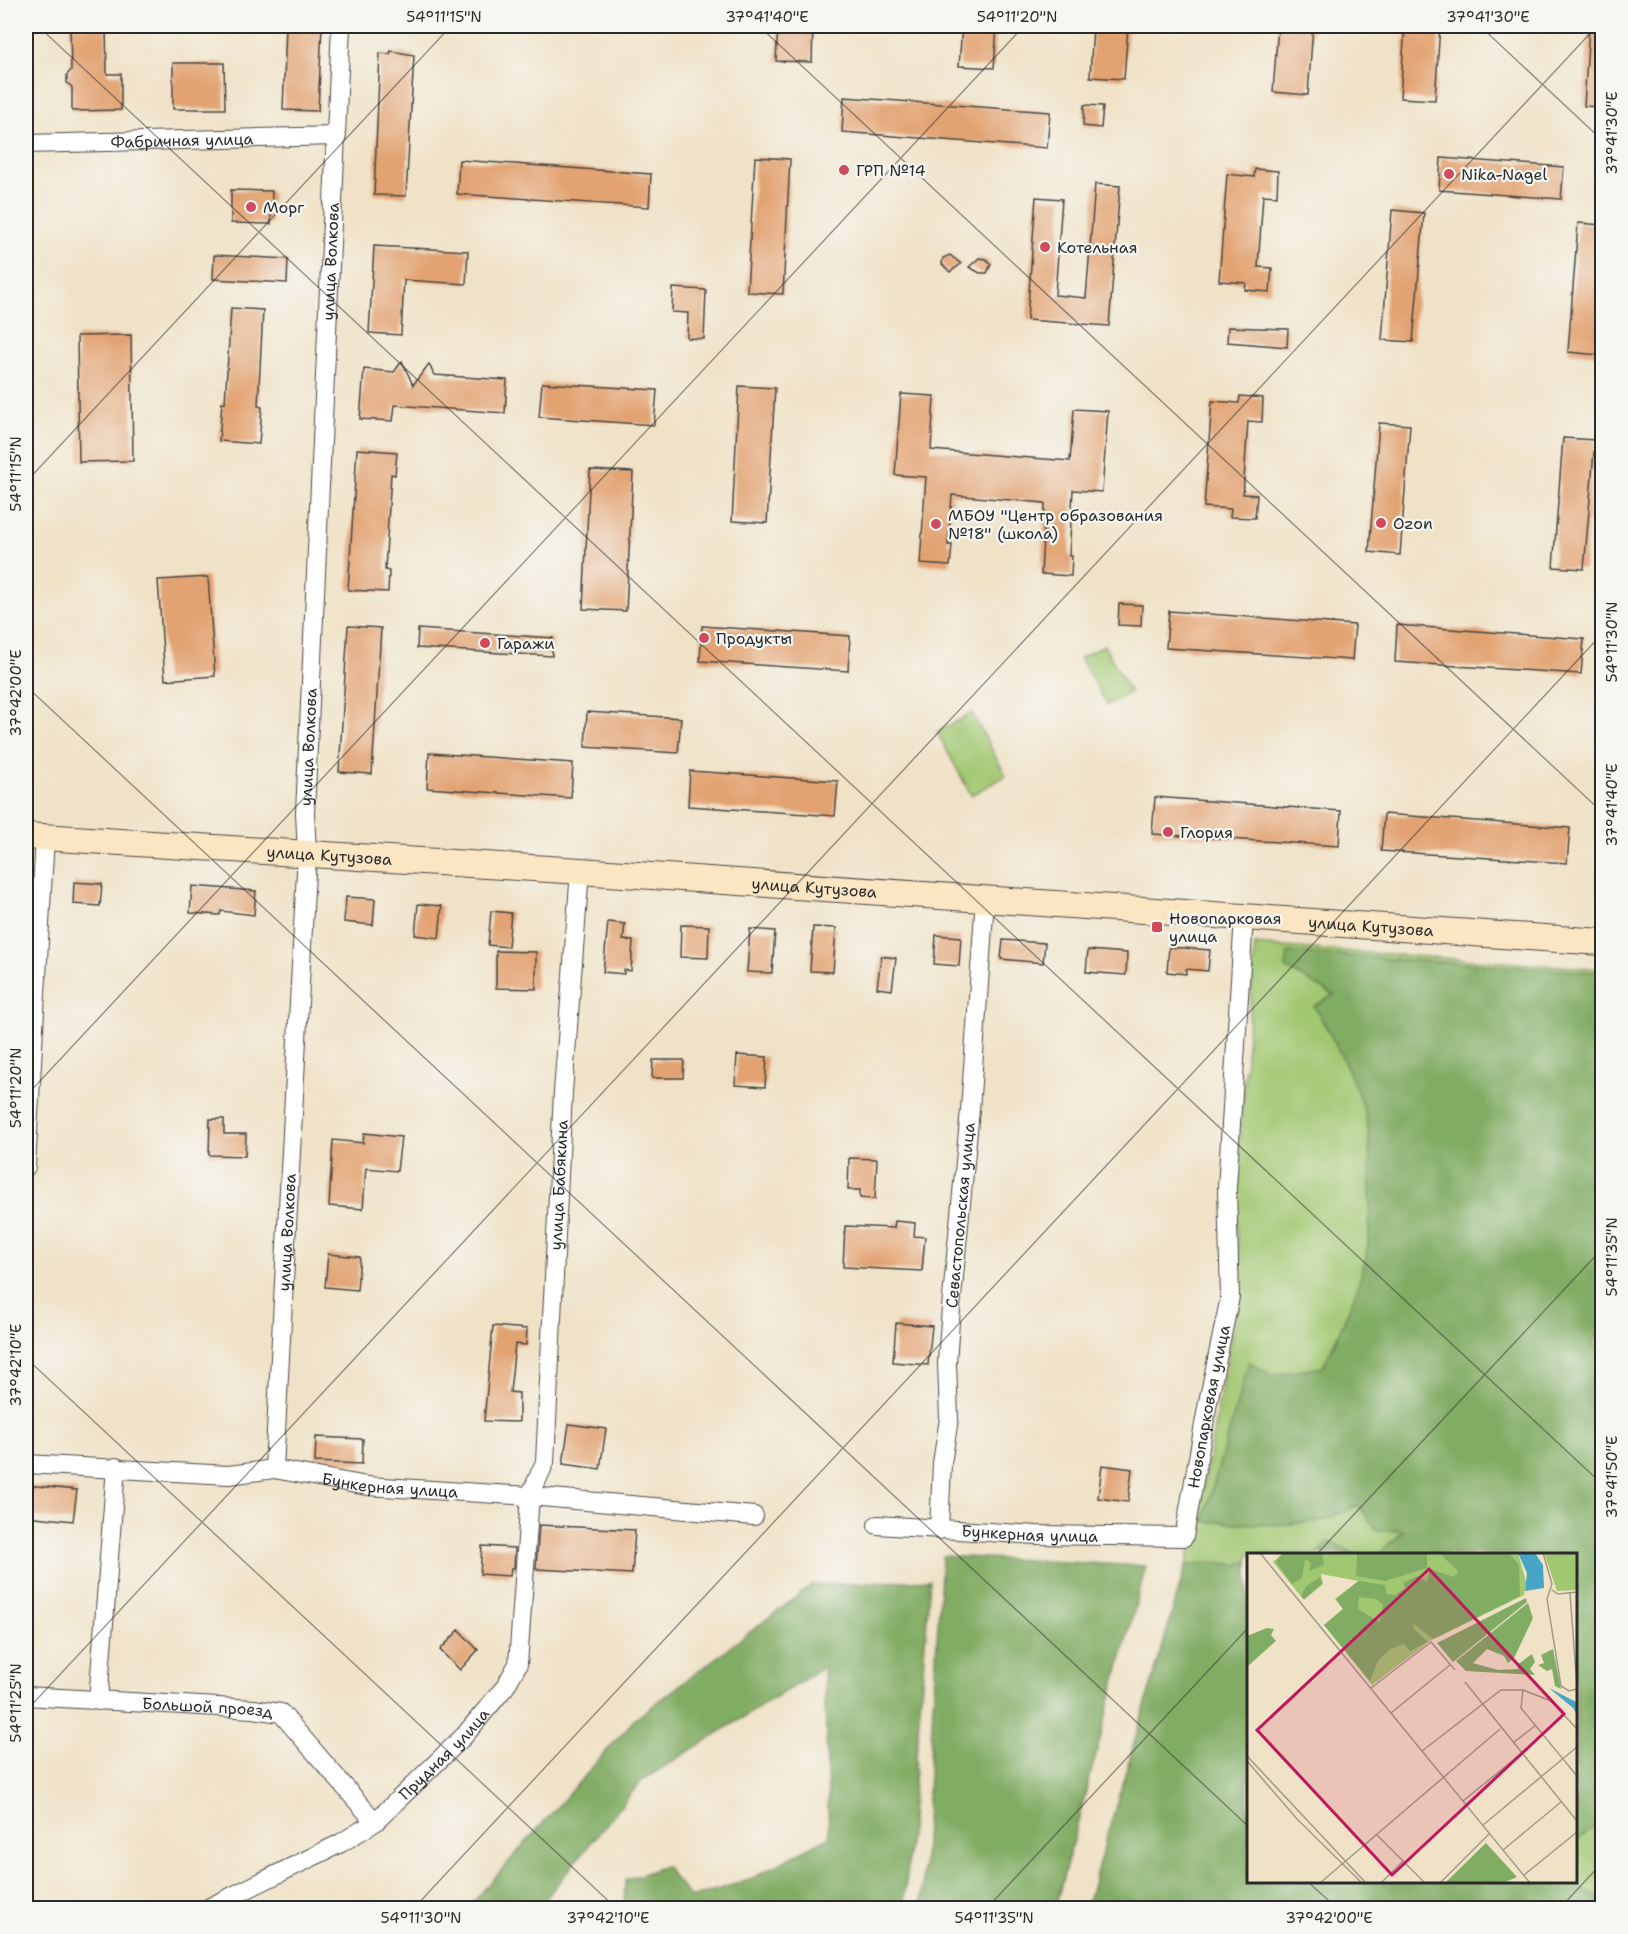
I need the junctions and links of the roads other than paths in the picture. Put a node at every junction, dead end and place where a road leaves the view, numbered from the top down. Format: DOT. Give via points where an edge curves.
graph roads {
  1 [pos="341,26"];
  2 [pos="338,136"];
  3 [pos="26,144"];
  4 [pos="35,836"];
  5 [pos="307,853"];
  6 [pos="580,871"];
  7 [pos="985,899"];
  8 [pos="1244,917"];
  9 [pos="1602,942"];
  10 [pos="26,1167"];
  11 [pos="26,1464"];
  12 [pos="116,1467"];
  13 [pos="274,1469"];
  14 [pos="530,1496"];
  15 [pos="754,1516"];
  16 [pos="877,1525"];
  17 [pos="939,1530"];
  18 [pos="1184,1537"];
  19 [pos="26,1696"];
  20 [pos="98,1701"];
  21 [pos="375,1822"];
  22 [pos="208,1908"];
  1 -- 2 [label="street, улица Волкова"];
  2 -- 3 [label="street, Фабричная улица"];
  2 -- 5 [label="street, улица Волкова" via="305,813"];
  4 -- 5 [label="main road, улица Кутузова"];
  4 -- 10 [label="street"];
  5 -- 6 [label="main road, улица Кутузова"];
  5 -- 13 [label="street, улица Волкова"];
  6 -- 7 [label="main road, улица Кутузова"];
  6 -- 14 [label="street, улица Бабякина" via="563,1092 545,1462"];
  7 -- 8 [label="main road, улица Кутузова"];
  7 -- 17 [label="street, Севастопольская улица" via="947,1362 949,1419 942,1463"];
  8 -- 9 [label="main road, улица Кутузова"];
  8 -- 18 [label="street, Новопарковая улица" via="1227,1188 1230,1298"];
  11 -- 12 [label="street, Бункерная улица"];
  12 -- 13 [label="street, Бункерная улица" via="229,1475"];
  12 -- 20 [label="street"];
  13 -- 14 [label="street, Бункерная улица" via="367,1486"];
  14 -- 15 [label="street, Бункерная улица"];
  14 -- 21 [label="street, Прудная улица" via="518,1664 505,1687 464,1736"];
  16 -- 17 [label="street, Бункерная улица"];
  17 -- 18 [label="street, Бункерная улица"];
  19 -- 20 [label="street, Большой проезд"];
  20 -- 21 [label="street, Большой проезд" via="281,1713"];
  21 -- 22 [label="street, Прудная улица" via="341,1843"];
}
